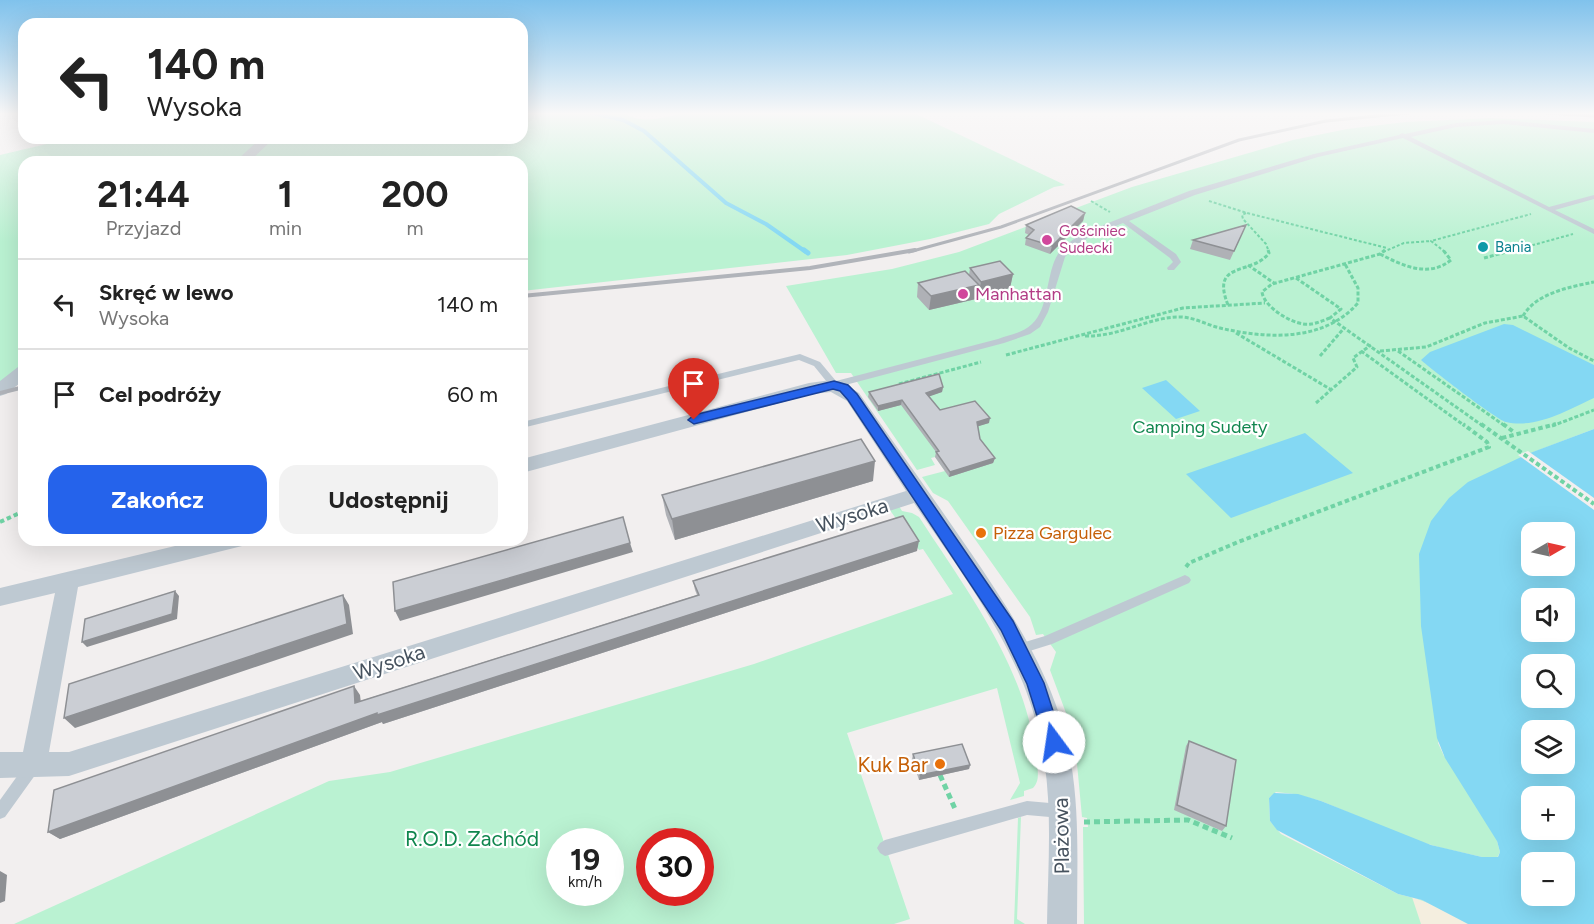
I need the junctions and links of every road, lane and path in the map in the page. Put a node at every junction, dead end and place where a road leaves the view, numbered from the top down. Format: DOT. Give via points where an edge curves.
graph roads {
  1 [pos="1309,156"];
  2 [pos="1444,156"];
  3 [pos="1192,193"];
  4 [pos="1594,197"];
  5 [pos="1549,209"];
  6 [pos="1247,213"];
  7 [pos="1123,220"];
  8 [pos="1592,231"];
  9 [pos="1431,241"];
  10 [pos="1387,248"];
  11 [pos="1380,254"];
  12 [pos="1484,258"];
  13 [pos="1346,264"];
  14 [pos="1248,265"];
  15 [pos="1172,268"];
  16 [pos="1296,278"];
  17 [pos="1594,282"];
  18 [pos="1275,284"];
  19 [pos="1265,303"];
  20 [pos="1228,305"];
  21 [pos="1523,316"];
  22 [pos="1330,318"];
  23 [pos="1337,322"];
  24 [pos="1345,327"];
  25 [pos="1233,332"];
  26 [pos="1081,335"];
  27 [pos="1371,345"];
  28 [pos="1361,351"];
  29 [pos="1397,351"];
  30 [pos="1380,352"];
  31 [pos="1001,356"];
  32 [pos="1320,356"];
  33 [pos="991,359"];
  34 [pos="1594,361"];
  35 [pos="18,376"];
  36 [pos="834,385"];
  37 [pos="896,385"];
  38 [pos="1330,389"];
  39 [pos="0,390"];
  40 [pos="1316,403"];
  41 [pos="1594,410"];
  42 [pos="528,424"];
  43 [pos="1491,433"];
  44 [pos="1515,433"];
  45 [pos="1480,437"];
  46 [pos="1504,437"];
  47 [pos="528,464"];
  48 [pos="919,494"];
  49 [pos="1594,504"];
  50 [pos="18,513"];
  51 [pos="0,522"];
  52 [pos="210,546"];
  53 [pos="1185,580"];
  54 [pos="68,582"];
  55 [pos="0,597"];
  56 [pos="1020,649"];
  57 [pos="34,764"];
  58 [pos="0,765"];
  59 [pos="940,775"];
  60 [pos="1062,811"];
  61 [pos="0,812"];
  62 [pos="1087,822"];
  63 [pos="962,826"];
  64 [pos="1232,838"];
  65 [pos="885,848"];
  66 [pos="1062,924"];
  1 -- 3 [label="lane"];
  2 -- 5 [label="lane"];
  3 -- 6 [label="path"];
  3 -- 7 [label="lane"];
  4 -- 5 [label="lane"];
  5 -- 8 [label="lane"];
  5 -- 9 [label="path"];
  6 -- 10 [label="path"];
  6 -- 14 [label="path" via="1242,215 1243,219 1266,244 1269,253 1265,260"];
  7 -- 15 [label="lane" via="1177,260"];
  7 -- 36 [label="lane" via="1086,235 1061,256 1044,312 1037,325 1027,332"];
  8 -- 12 [label="path"];
  9 -- 10 [label="path"];
  9 -- 11 [label="path" via="1451,260 1445,267 1410,268"];
  10 -- 11 [label="path"];
  11 -- 13 [label="path"];
  13 -- 16 [label="path"];
  13 -- 23 [label="path" via="1358,288 1359,300"];
  14 -- 18 [label="path"];
  14 -- 20 [label="path" via="1224,279 1222,293"];
  16 -- 18 [label="path"];
  16 -- 22 [label="path" via="1341,309"];
  17 -- 21 [label="path" via="1559,290 1525,310"];
  18 -- 19 [label="path" via="1262,291"];
  19 -- 20 [label="path"];
  19 -- 22 [label="path" via="1311,326"];
  20 -- 26 [label="path" via="1183,308"];
  21 -- 29 [label="path" via="1485,323 1426,347"];
  21 -- 34 [label="path"];
  22 -- 23 [label="path"];
  23 -- 24 [label="path"];
  23 -- 25 [label="path" via="1290,335"];
  24 -- 27 [label="path"];
  24 -- 32 [label="path"];
  25 -- 26 [label="path" via="1178,317 1106,337"];
  25 -- 38 [label="path"];
  26 -- 31 [label="path"];
  27 -- 28 [label="path"];
  27 -- 30 [label="path"];
  28 -- 38 [label="path" via="1352,358 1358,367"];
  28 -- 45 [label="path"];
  29 -- 30 [label="path"];
  29 -- 44 [label="path"];
  30 -- 43 [label="path"];
  33 -- 37 [label="path"];
  35 -- 39 [label="street"];
  36 -- 42 [label="lane" via="817,364 800,357"];
  36 -- 47 [label="street"];
  36 -- 48 [label="street, Plażowa" via="853,397"];
  38 -- 40 [label="path"];
  41 -- 44 [label="path" via="1552,426"];
  43 -- 45 [label="path"];
  43 -- 46 [label="path"];
  44 -- 46 [label="path"];
  45 -- 53 [label="path" via="1489,444 1488,448 1226,547 1188,564"];
  46 -- 49 [label="path"];
  48 -- 56 [label="street, Plażowa"];
  48 -- 57 [label="street, Wysoka" via="69,764"];
  50 -- 51 [label="path"];
  52 -- 54 [label="street"];
  53 -- 56 [label="lane"];
  54 -- 55 [label="street"];
  54 -- 57 [label="street"];
  56 -- 60 [label="street, Plażowa" via="1051,732"];
  57 -- 58 [label="street, Wysoka"];
  57 -- 61 [label="lane"];
  59 -- 63 [label="path"];
  60 -- 63 [label="lane" via="1028,807"];
  60 -- 66 [label="street, Plażowa"];
  62 -- 64 [label="path" via="1185,820"];
  63 -- 65 [label="lane"];
}
